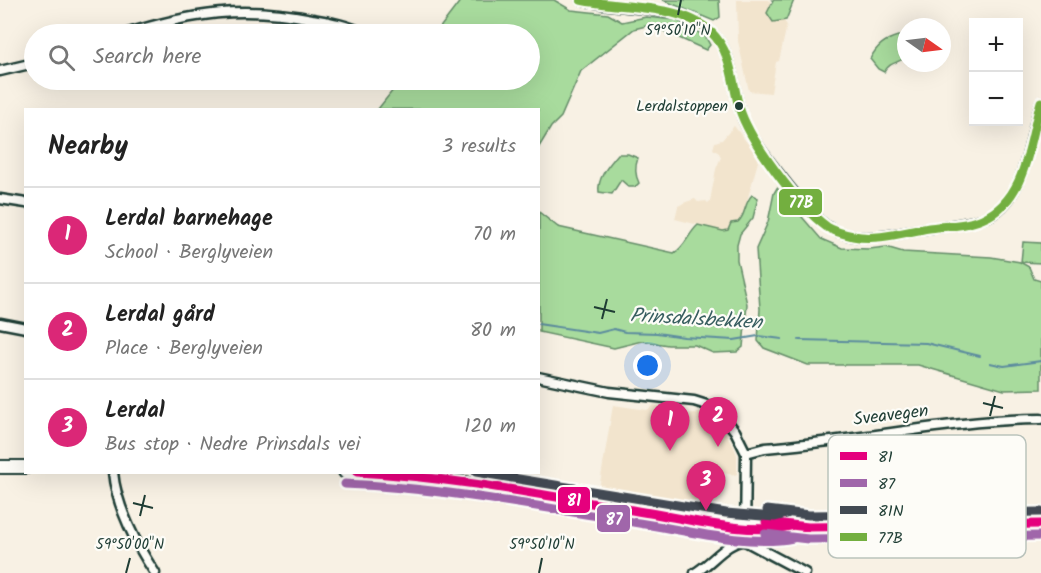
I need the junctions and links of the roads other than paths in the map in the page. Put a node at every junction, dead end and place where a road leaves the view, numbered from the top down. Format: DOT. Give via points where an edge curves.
graph roads {
  1 [pos="581,0"];
  2 [pos="161,24"];
  3 [pos="338,24"];
  4 [pos="24,65"];
  5 [pos="0,71"];
  6 [pos="1041,102"];
  7 [pos="0,199"];
  8 [pos="24,203"];
  9 [pos="0,323"];
  10 [pos="24,328"];
  11 [pos="540,377"];
  12 [pos="1041,420"];
  13 [pos="875,435"];
  14 [pos="828,441"];
  15 [pos="746,453"];
  16 [pos="0,467"];
  17 [pos="24,467"];
  18 [pos="113,474"];
  19 [pos="387,474"];
  20 [pos="745,524"];
  21 [pos="1026,524"];
  22 [pos="1041,524"];
  23 [pos="828,526"];
  24 [pos="745,541"];
  25 [pos="155,573"];
  26 [pos="695,573"];
  27 [pos="805,573"];
  1 -- 6 [label="street" via="684,16 711,32 729,59 741,114 753,137 815,216 847,235 867,237 906,232 975,221 995,213 1020,179"];
  2 -- 3 [label="street" via="194,15 239,11 288,14"];
  4 -- 5 [label="street"];
  7 -- 8 [label="street"];
  9 -- 10 [label="street"];
  11 -- 15 [label="street" via="609,392 713,406 726,418"];
  12 -- 13 [label="street, Sveavegen" via="1002,420"];
  14 -- 15 [label="street, Sveavegen"];
  15 -- 20 [label="street"];
  16 -- 17 [label="main road"];
  18 -- 25 [label="street" via="136,542"];
  19 -- 20 [label="main road"];
  20 -- 23 [label="main road" via="776,529"];
  20 -- 24 [label="street"];
  21 -- 22 [label="main road"];
  24 -- 26 [label="street" via="733,542"];
  24 -- 27 [label="street"];
}
